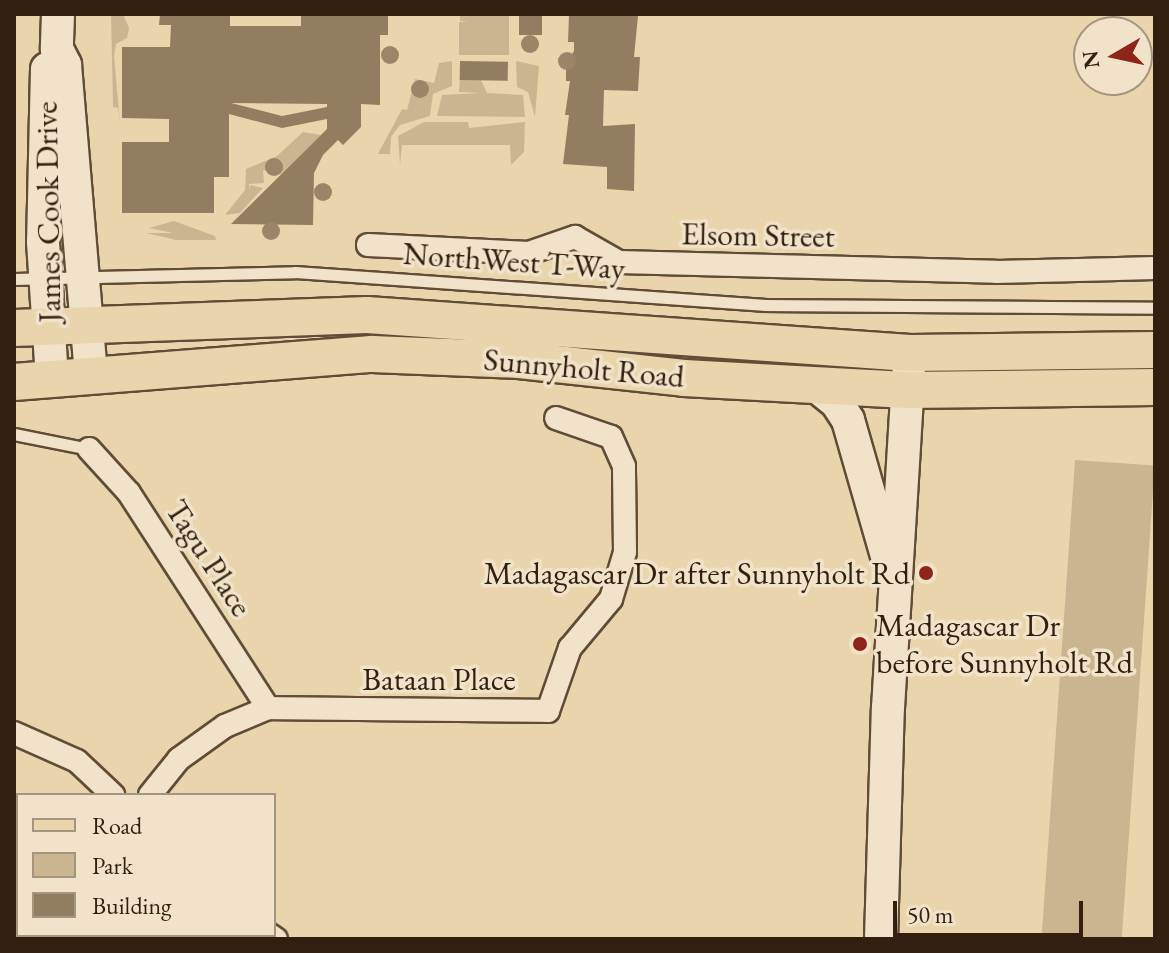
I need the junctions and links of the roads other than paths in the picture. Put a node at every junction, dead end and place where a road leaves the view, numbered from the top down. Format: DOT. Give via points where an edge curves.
graph roads {
  1 [pos="58,14"];
  2 [pos="57,49"];
  3 [pos="368,245"];
  4 [pos="1155,268"];
  5 [pos="79,274"];
  6 [pos="29,278"];
  7 [pos="1155,308"];
  8 [pos="84,323"];
  9 [pos="31,326"];
  10 [pos="1155,350"];
  11 [pos="910,353"];
  12 [pos="91,373"];
  13 [pos="52,378"];
  14 [pos="14,382"];
  15 [pos="815,385"];
  16 [pos="1155,387"];
  17 [pos="907,390"];
  18 [pos="556,418"];
  19 [pos="14,434"];
  20 [pos="89,449"];
  21 [pos="895,586"];
  22 [pos="268,708"];
  23 [pos="14,733"];
  24 [pos="111,793"];
  25 [pos="152,793"];
  26 [pos="881,939"];
  1 -- 2 [label="street, James Cook Drive"];
  2 -- 5 [label="street, James Cook Drive" via="65,65"];
  2 -- 6 [label="street, James Cook Drive" via="47,63"];
  3 -- 4 [label="street, Elsom Street" via="529,253 575,237 619,262 648,264 996,272"];
  5 -- 6 [label="lane, NorthWest T-Way"];
  5 -- 7 [label="lane, NorthWest T-Way" via="295,272 766,305"];
  5 -- 8 [label="street, James Cook Drive"];
  6 -- 9 [label="street, James Cook Drive"];
  8 -- 9 [label="main road, Sunnyholt Road"];
  8 -- 11 [label="main road, Sunnyholt Road" via="367,315"];
  8 -- 12 [label="street, James Cook Drive"];
  9 -- 13 [label="street, James Cook Drive"];
  10 -- 11 [label="main road, Sunnyholt Road"];
  11 -- 17 [label="street"];
  12 -- 13 [label="main road, Sunnyholt Road"];
  12 -- 15 [label="main road, Sunnyholt Road" via="372,354 519,360 684,378"];
  13 -- 14 [label="main road, Sunnyholt Road"];
  15 -- 17 [label="main road, Sunnyholt Road"];
  15 -- 21 [label="street" via="848,420"];
  16 -- 17 [label="main road, Sunnyholt Road"];
  17 -- 21 [label="street"];
  18 -- 22 [label="street, Bataan Place" via="611,437 624,466 625,552 611,599 570,648 548,711"];
  19 -- 20 [label="lane"];
  20 -- 22 [label="street, Tagu Place" via="129,493"];
  21 -- 26 [label="street"];
  22 -- 25 [label="street, Bataan Place" via="225,726 179,759"];
  23 -- 24 [label="street" via="77,761"];
}
